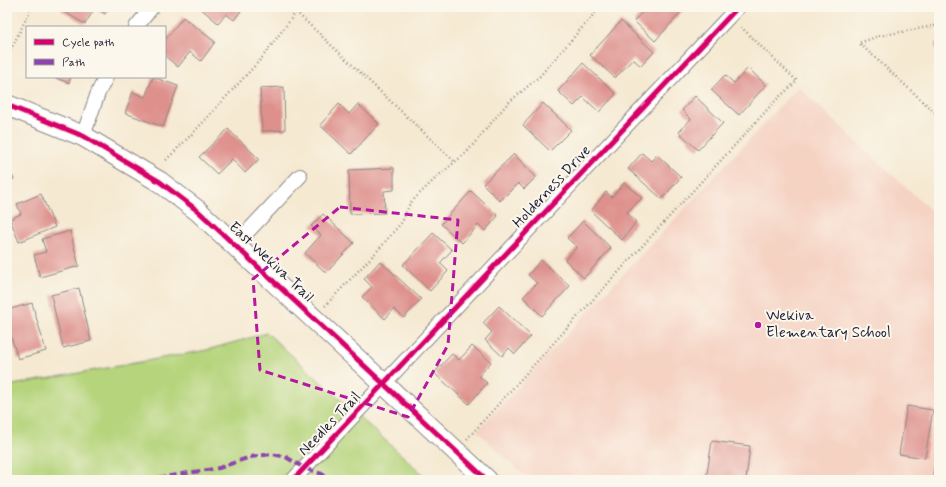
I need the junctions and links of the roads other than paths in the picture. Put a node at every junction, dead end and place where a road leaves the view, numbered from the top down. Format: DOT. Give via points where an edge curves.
graph roads {
  1 [pos="152,7"];
  2 [pos="734,11"];
  3 [pos="137,26"];
  4 [pos="106,78"];
  5 [pos="7,105"];
  6 [pos="83,136"];
  7 [pos="300,176"];
  8 [pos="235,245"];
  9 [pos="384,384"];
  10 [pos="293,480"];
  11 [pos="488,480"];
  1 -- 3 [label="street"];
  2 -- 9 [label="street, Holderness Drive"];
  4 -- 6 [label="street"];
  5 -- 6 [label="street, East Wekiva Trail"];
  6 -- 8 [label="street, East Wekiva Trail" via="160,182 198,210"];
  7 -- 8 [label="street"];
  8 -- 9 [label="street, East Wekiva Trail"];
  9 -- 10 [label="street, Needles Trail"];
  9 -- 11 [label="street, East Wekiva Trail"];
}
